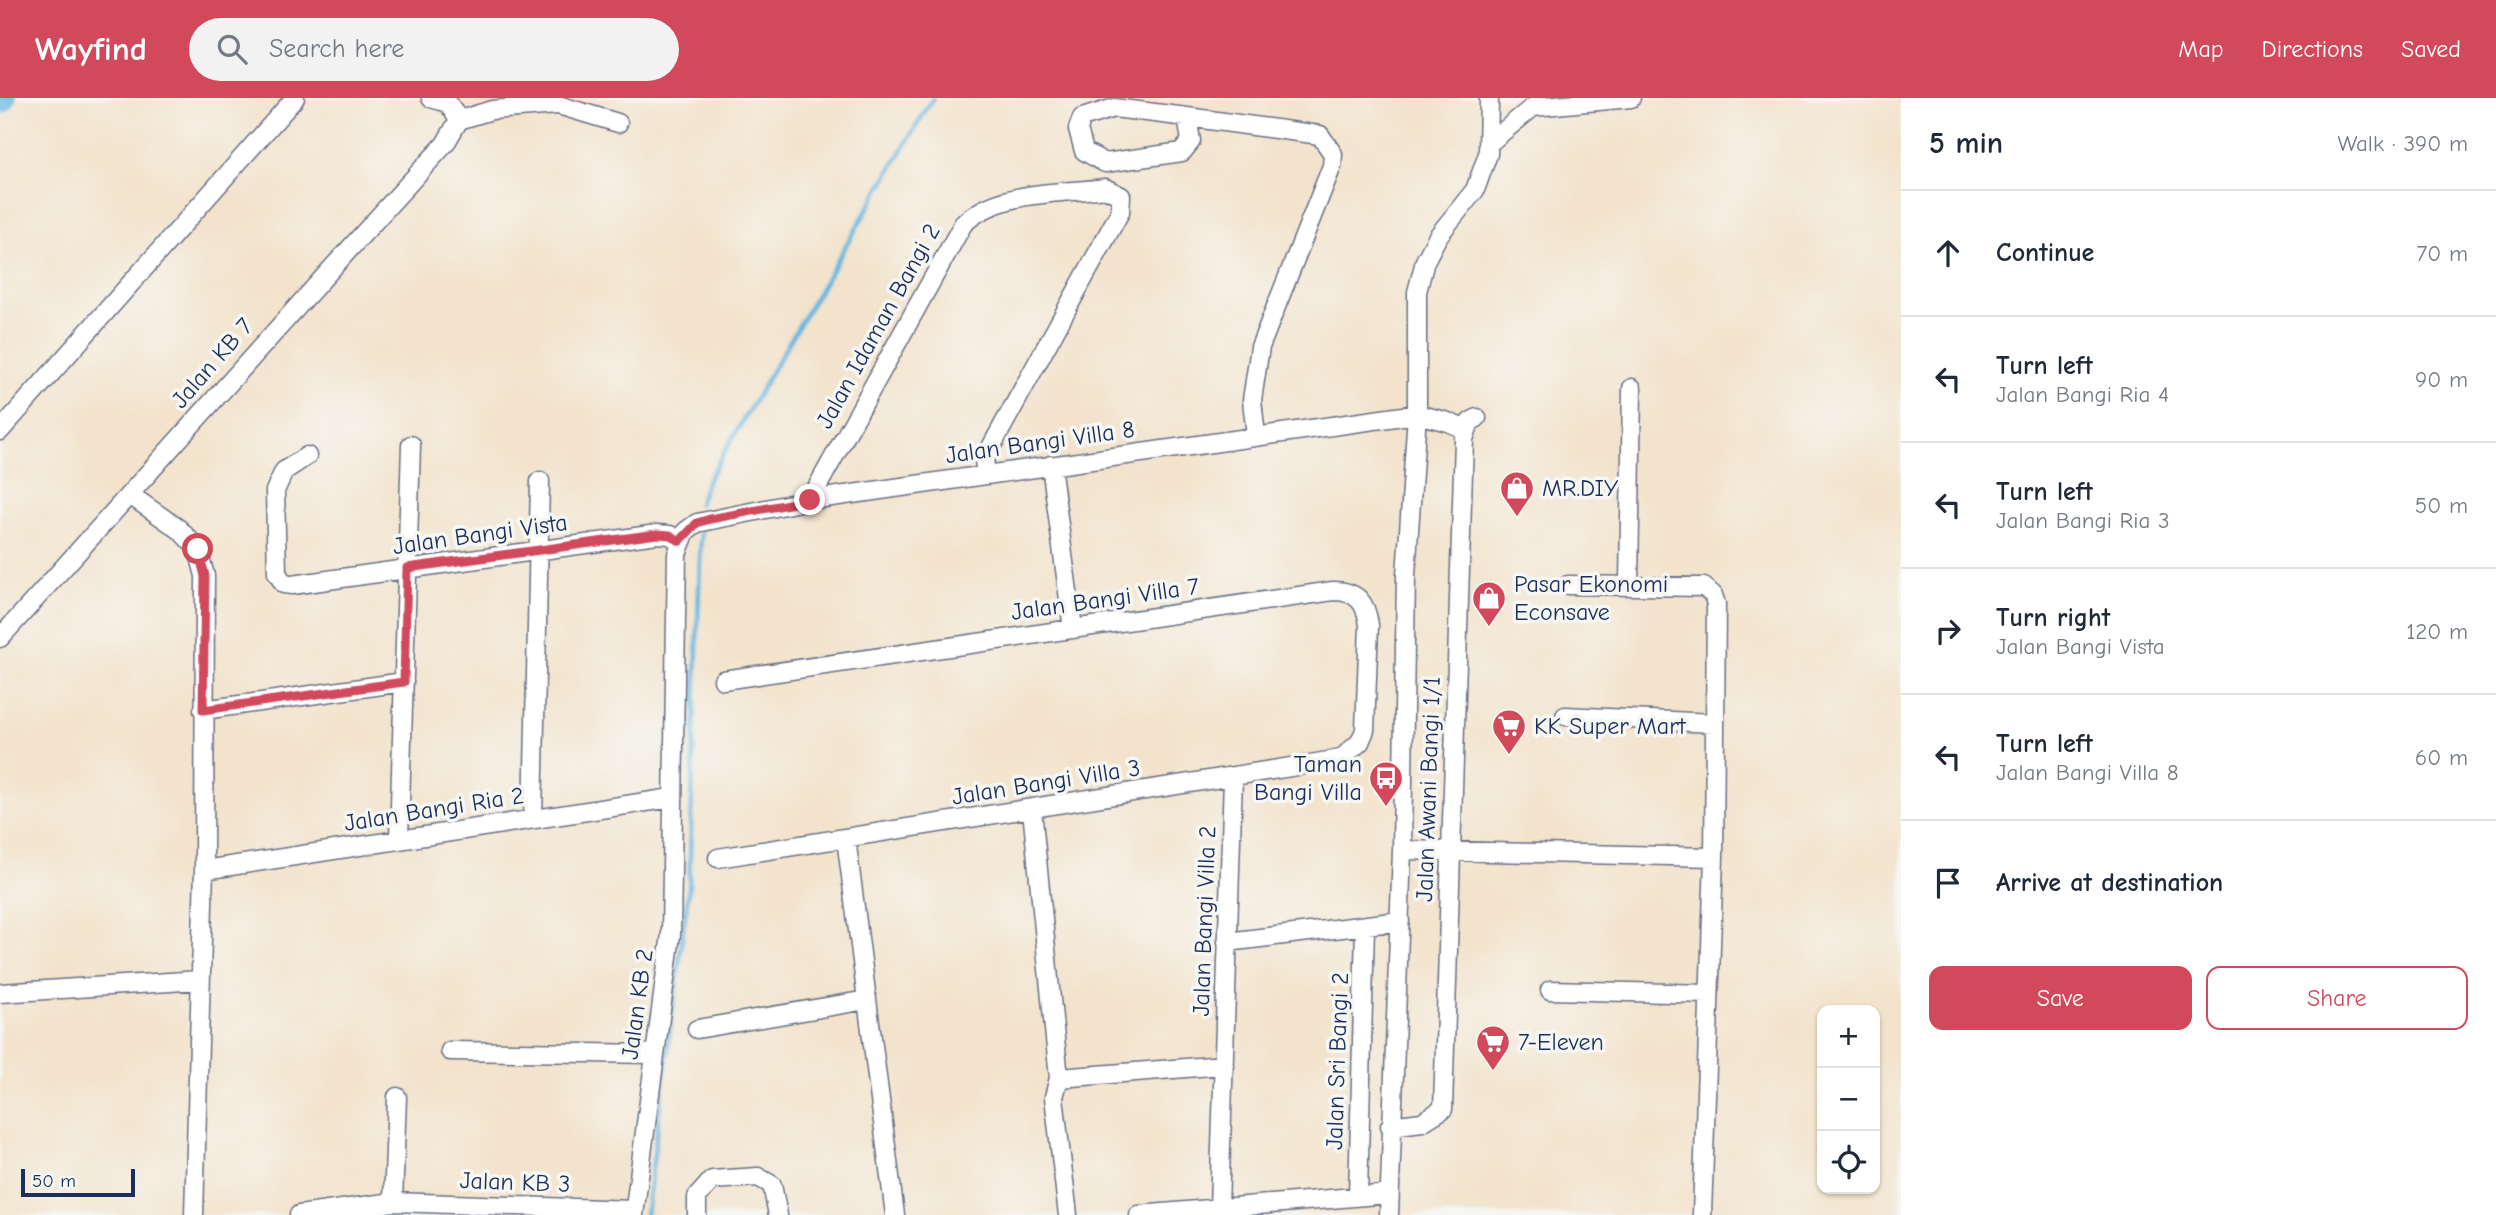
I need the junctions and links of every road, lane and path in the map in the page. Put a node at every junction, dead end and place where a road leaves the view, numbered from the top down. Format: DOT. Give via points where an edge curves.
graph roads {
  1 [pos="295,98"];
  2 [pos="431,98"];
  3 [pos="1489,98"];
  4 [pos="1630,98"];
  5 [pos="1187,117"];
  6 [pos="459,120"];
  7 [pos="618,123"];
  8 [pos="1488,144"];
  9 [pos="1632,388"];
  10 [pos="1417,414"];
  11 [pos="0,431"];
  12 [pos="1256,436"];
  13 [pos="411,445"];
  14 [pos="307,456"];
  15 [pos="1051,465"];
  16 [pos="986,475"];
  17 [pos="540,481"];
  18 [pos="130,495"];
  19 [pos="810,500"];
  20 [pos="680,541"];
  21 [pos="539,551"];
  22 [pos="407,568"];
  23 [pos="1629,584"];
  24 [pos="1568,585"];
  25 [pos="1073,629"];
  26 [pos="0,638"];
  27 [pos="723,680"];
  28 [pos="404,682"];
  29 [pos="203,710"];
  30 [pos="1565,716"];
  31 [pos="1714,723"];
  32 [pos="1365,730"];
  33 [pos="1233,778"];
  34 [pos="672,798"];
  35 [pos="1032,810"];
  36 [pos="533,819"];
  37 [pos="399,838"];
  38 [pos="846,838"];
  39 [pos="1402,850"];
  40 [pos="1451,850"];
  41 [pos="718,858"];
  42 [pos="1714,858"];
  43 [pos="204,870"];
  44 [pos="1400,921"];
  45 [pos="1365,927"];
  46 [pos="1227,942"];
  47 [pos="200,980"];
  48 [pos="1550,990"];
  49 [pos="0,993"];
  50 [pos="1709,994"];
  51 [pos="867,1000"];
  52 [pos="697,1030"];
  53 [pos="450,1051"];
  54 [pos="655,1054"];
  55 [pos="1224,1065"];
  56 [pos="1059,1078"];
  57 [pos="397,1097"];
  58 [pos="1390,1126"];
  59 [pos="1388,1194"];
  60 [pos="1358,1196"];
  61 [pos="393,1202"];
  62 [pos="1219,1208"];
  63 [pos="634,1213"];
  64 [pos="194,1215"];
  65 [pos="299,1215"];
  66 [pos="697,1215"];
  67 [pos="778,1215"];
  68 [pos="895,1215"];
  69 [pos="1068,1215"];
  70 [pos="1139,1215"];
  71 [pos="1389,1215"];
  72 [pos="1702,1215"];
  1 -- 11 [label="street"];
  2 -- 6 [label="street" via="448,103"];
  3 -- 8 [label="street"];
  4 -- 8 [label="street" via="1533,107"];
  5 -- 5 [label="street" via="1191,141 1182,152 1105,163 1084,151 1078,130 1082,118 1114,108"];
  5 -- 12 [label="street" via="1320,135 1333,154 1260,347 1252,400"];
  6 -- 7 [label="street" via="492,110 558,105"];
  6 -- 18 [label="street, Jalan KB 7" via="445,144 266,338"];
  8 -- 10 [label="street" via="1475,190 1437,236 1425,261 1417,292"];
  9 -- 23 [label="street"];
  10 -- 12 [label="street, Jalan Bangi Villa 8"];
  10 -- 39 [label="street" via="1406,575"];
  10 -- 40 [label="street, Jalan Awani Bangi 1/1" via="1472,424"];
  12 -- 15 [label="street, Jalan Bangi Villa 8"];
  13 -- 22 [label="street"];
  14 -- 22 [label="street, Jalan Bangi Vista" via="284,471 275,491 277,573 284,584"];
  15 -- 16 [label="street, Jalan Bangi Villa 8"];
  15 -- 25 [label="street"];
  16 -- 19 [label="street, Jalan Bangi Villa 8"];
  16 -- 19 [label="street, Jalan Idaman Bangi 2" via="985,460 1122,204 1121,196 1105,188 988,206 963,224"];
  17 -- 21 [label="street"];
  18 -- 26 [label="street, Jalan KB 7"];
  18 -- 29 [label="street" via="179,529 198,549 205,576"];
  19 -- 20 [label="street, Jalan Bangi Villa 8" via="697,523"];
  20 -- 21 [label="street, Jalan Bangi Vista" via="657,534"];
  20 -- 34 [label="street, Jalan KB 2"];
  21 -- 22 [label="street, Jalan Bangi Vista"];
  21 -- 36 [label="street"];
  22 -- 28 [label="street"];
  23 -- 24 [label="street"];
  23 -- 31 [label="street" via="1709,590 1716,604"];
  25 -- 27 [label="street, Jalan Bangi Villa 7"];
  25 -- 32 [label="street, Jalan Bangi Villa 7" via="1346,591 1358,596 1367,609"];
  28 -- 29 [label="street"];
  28 -- 37 [label="street"];
  29 -- 43 [label="street"];
  30 -- 31 [label="street"];
  31 -- 42 [label="street"];
  32 -- 33 [label="street, Jalan Bangi Villa 3" via="1352,753 1340,759"];
  33 -- 35 [label="street, Jalan Bangi Villa 3"];
  33 -- 46 [label="street, Jalan Bangi Villa 2"];
  34 -- 36 [label="street, Jalan Bangi Ria 2"];
  34 -- 54 [label="street, Jalan KB 2" via="671,934"];
  35 -- 38 [label="street, Jalan Bangi Villa 3"];
  35 -- 56 [label="street"];
  36 -- 37 [label="street, Jalan Bangi Ria 2"];
  37 -- 43 [label="street, Jalan Bangi Ria 2"];
  38 -- 41 [label="street, Jalan Bangi Villa 3"];
  38 -- 51 [label="street"];
  39 -- 40 [label="street"];
  39 -- 44 [label="street"];
  40 -- 42 [label="street"];
  40 -- 58 [label="street, Jalan Awani Bangi 1/1" via="1443,1109 1412,1126"];
  42 -- 50 [label="street"];
  43 -- 47 [label="street"];
  44 -- 45 [label="street"];
  44 -- 58 [label="street"];
  45 -- 46 [label="street"];
  45 -- 60 [label="street, Jalan Sri Bangi 2"];
  46 -- 55 [label="street, Jalan Bangi Villa 2"];
  47 -- 49 [label="street"];
  47 -- 64 [label="street"];
  48 -- 50 [label="street"];
  50 -- 72 [label="street"];
  51 -- 52 [label="street"];
  51 -- 68 [label="street"];
  53 -- 54 [label="street"];
  54 -- 63 [label="street, Jalan KB 2"];
  55 -- 56 [label="street"];
  55 -- 62 [label="street, Jalan Bangi Villa 2"];
  56 -- 69 [label="street" via="1054,1097"];
  57 -- 61 [label="street"];
  58 -- 59 [label="street"];
  59 -- 60 [label="street"];
  59 -- 71 [label="street"];
  60 -- 62 [label="street"];
  61 -- 63 [label="street, Jalan KB 3"];
  61 -- 65 [label="street, Jalan KB 3"];
  62 -- 70 [label="street"];
  66 -- 67 [label="street" via="697,1197 712,1180 758,1177 772,1185"];
}
